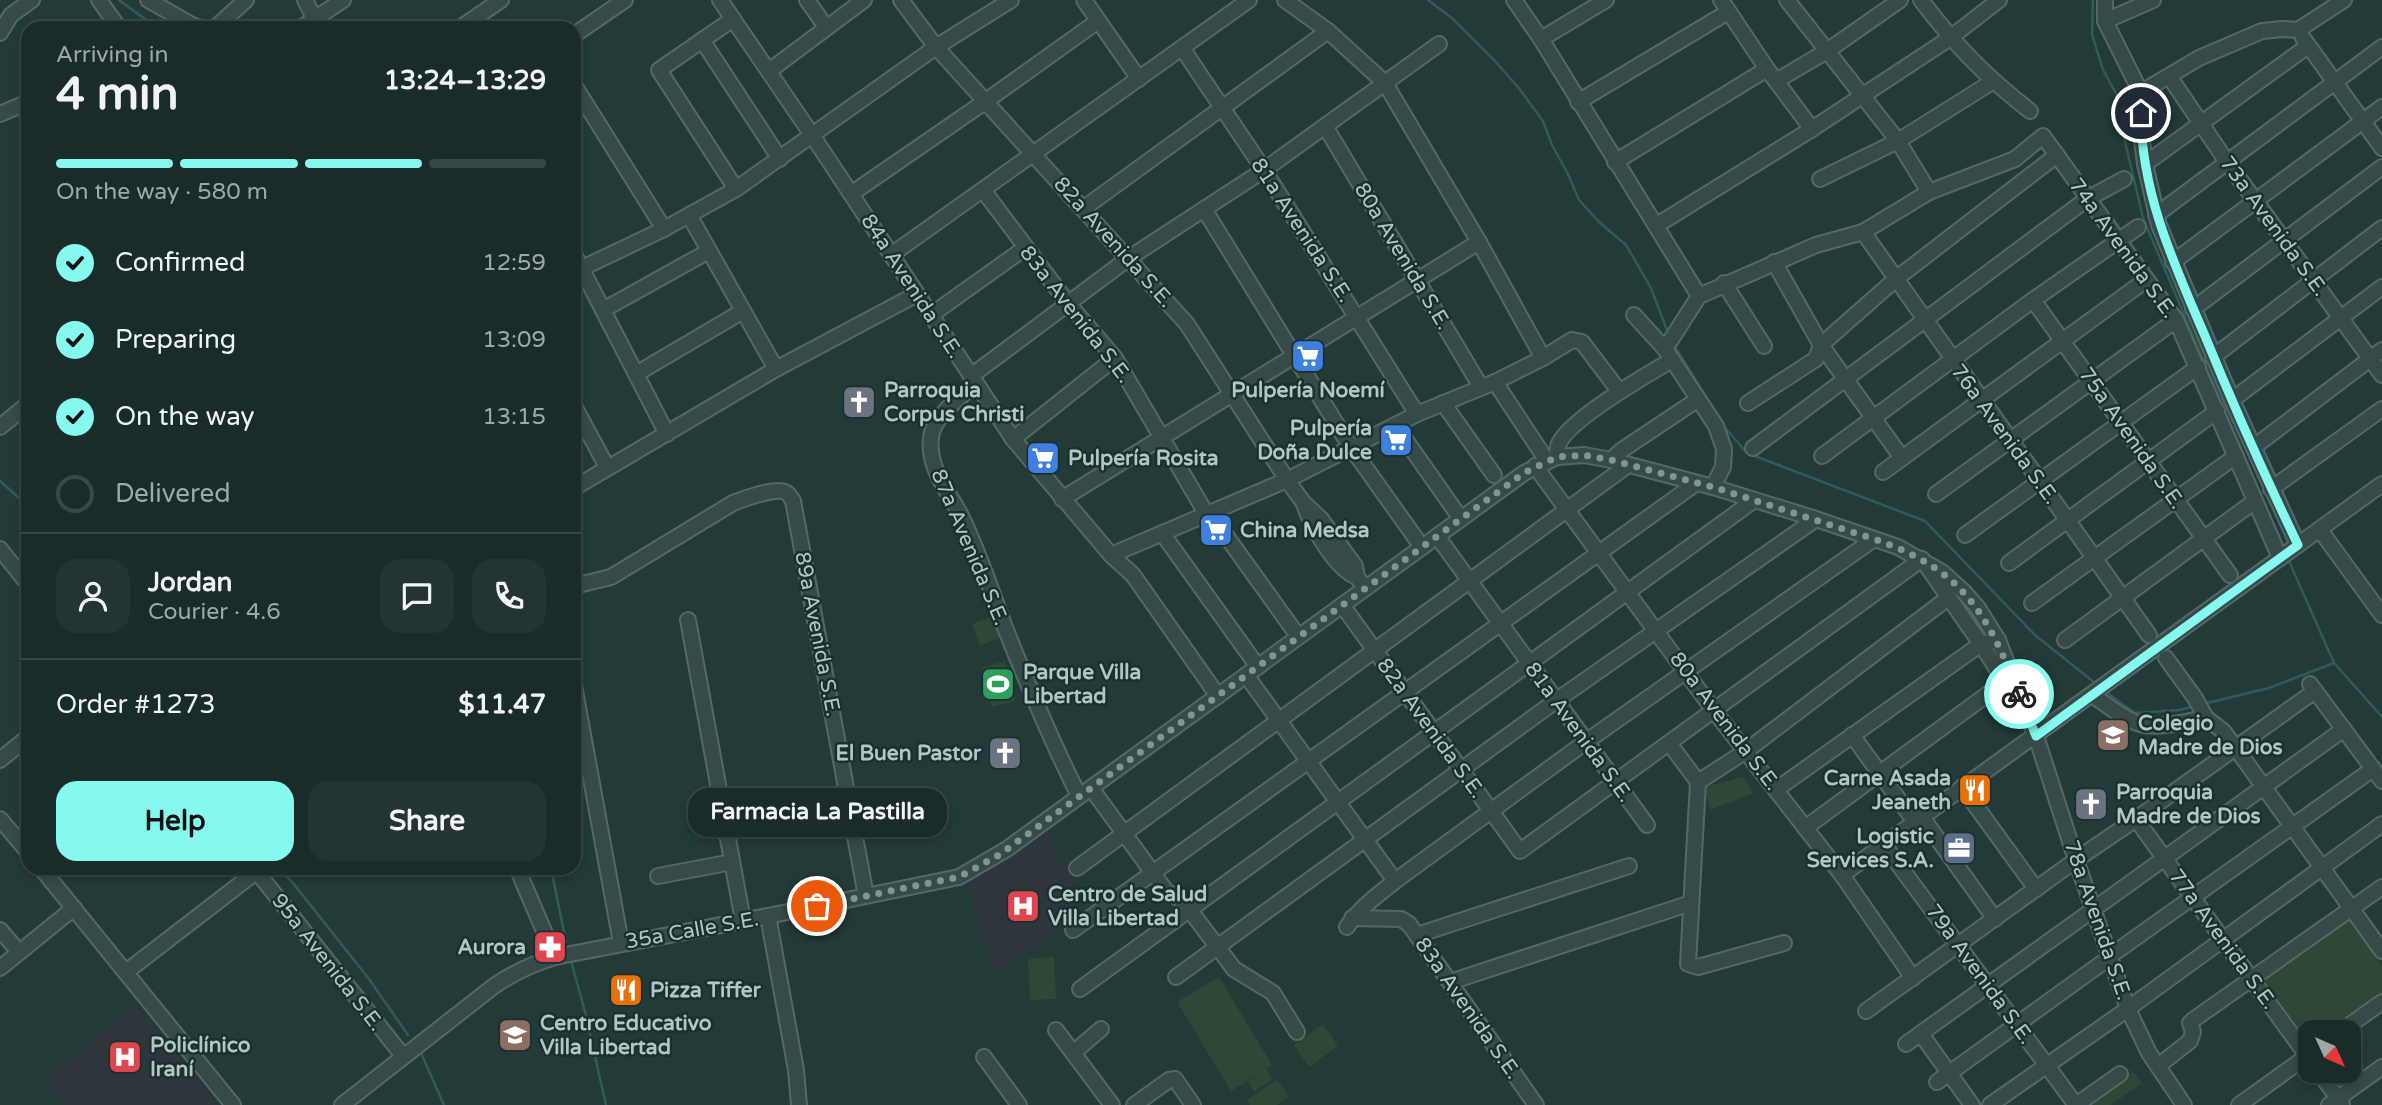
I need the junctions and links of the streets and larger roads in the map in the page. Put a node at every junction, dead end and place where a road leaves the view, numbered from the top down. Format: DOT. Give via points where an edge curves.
graph roads {
  1 [pos="32,0"];
  2 [pos="99,0"];
  3 [pos="246,0"];
  4 [pos="305,0"];
  5 [pos="343,0"];
  6 [pos="501,0"];
  7 [pos="625,0"];
  8 [pos="720,0"];
  9 [pos="807,0"];
  10 [pos="864,0"];
  11 [pos="901,0"];
  12 [pos="1010,0"];
  13 [pos="1084,0"];
  14 [pos="1249,0"];
  15 [pos="1285,0"];
  16 [pos="1514,0"];
  17 [pos="1606,0"];
  18 [pos="1900,0"];
  19 [pos="1921,0"];
  20 [pos="2105,0"];
  21 [pos="2153,0"];
  22 [pos="2344,0"];
  23 [pos="1791,1"];
  24 [pos="1997,1"];
  25 [pos="159,2"];
  26 [pos="1725,6"];
  27 [pos="314,18"];
  28 [pos="733,19"];
  29 [pos="1098,20"];
  30 [pos="2105,20"];
  31 [pos="114,21"];
  32 [pos="187,21"];
  33 [pos="223,21"];
  34 [pos="310,21"];
  35 [pos="470,21"];
  36 [pos="826,27"];
  37 [pos="581,30"];
  38 [pos="2298,30"];
  39 [pos="1328,31"];
  40 [pos="0,33"];
  41 [pos="1541,38"];
  42 [pos="1950,38"];
  43 [pos="702,40"];
  44 [pos="1439,44"];
  45 [pos="2308,46"];
  46 [pos="936,47"];
  47 [pos="2382,47"];
  48 [pos="1182,48"];
  49 [pos="1827,51"];
  50 [pos="1767,69"];
  51 [pos="769,71"];
  52 [pos="2169,76"];
  53 [pos="1139,79"];
  54 [pos="1776,81"];
  55 [pos="1992,82"];
  56 [pos="2334,82"];
  57 [pos="1385,83"];
  58 [pos="2142,95"];
  59 [pos="581,96"];
  60 [pos="1863,96"];
  61 [pos="986,101"];
  62 [pos="1578,102"];
  63 [pos="21,106"];
  64 [pos="2382,107"];
  65 [pos="1223,109"];
  66 [pos="2030,111"];
  67 [pos="0,114"];
  68 [pos="2363,121"];
  69 [pos="2201,123"];
  70 [pos="1325,126"];
  71 [pos="1812,129"];
  72 [pos="812,135"];
  73 [pos="1898,141"];
  74 [pos="2382,148"];
  75 [pos="1034,153"];
  76 [pos="2057,155"];
  77 [pos="780,159"];
  78 [pos="1615,162"];
  79 [pos="2228,162"];
  80 [pos="2145,164"];
  81 [pos="2382,167"];
  82 [pos="1264,170"];
  83 [pos="1820,179"];
  84 [pos="2124,179"];
  85 [pos="736,189"];
  86 [pos="983,190"];
  87 [pos="1929,192"];
  88 [pos="851,194"];
  89 [pos="2087,199"];
  90 [pos="2256,201"];
  91 [pos="1084,208"];
  92 [pos="1204,209"];
  93 [pos="690,215"];
  94 [pos="2156,215"];
  95 [pos="1657,225"];
  96 [pos="2138,227"];
  97 [pos="2382,228"];
  98 [pos="664,229"];
  99 [pos="1863,232"];
  100 [pos="2284,240"];
  101 [pos="2119,241"];
  102 [pos="1479,242"];
  103 [pos="1025,248"];
  104 [pos="709,251"];
  105 [pos="891,255"];
  106 [pos="1129,258"];
  107 [pos="1774,262"];
  108 [pos="2173,262"];
  109 [pos="581,270"];
  110 [pos="581,276"];
  111 [pos="1897,278"];
  112 [pos="1417,280"];
  113 [pos="2146,280"];
  114 [pos="2313,280"];
  115 [pos="1724,284"];
  116 [pos="2382,287"];
  117 [pos="917,294"];
  118 [pos="1699,296"];
  119 [pos="2034,300"];
  120 [pos="1067,303"];
  121 [pos="2193,309"];
  122 [pos="603,310"];
  123 [pos="743,311"];
  124 [pos="931,315"];
  125 [pos="1634,315"];
  126 [pos="1357,317"];
  127 [pos="2341,318"];
  128 [pos="1924,320"];
  129 [pos="2176,320"];
  130 [pos="2063,341"];
  131 [pos="1821,345"];
  132 [pos="1763,346"];
  133 [pos="2376,354"];
  134 [pos="1295,355"];
  135 [pos="1668,355"];
  136 [pos="2213,357"];
  137 [pos="1115,358"];
  138 [pos="1543,358"];
  139 [pos="1952,360"];
  140 [pos="2198,367"];
  141 [pos="776,369"];
  142 [pos="636,374"];
  143 [pos="2382,375"];
  144 [pos="1846,379"];
  145 [pos="973,380"];
  146 [pos="2091,381"];
  147 [pos="1488,384"];
  148 [pos="1619,391"];
  149 [pos="1232,394"];
  150 [pos="1697,400"];
  151 [pos="1982,400"];
  152 [pos="2232,400"];
  153 [pos="1443,403"];
  154 [pos="1748,403"];
  155 [pos="21,410"];
  156 [pos="2382,410"];
  157 [pos="2217,411"];
  158 [pos="1417,414"];
  159 [pos="1873,418"];
  160 [pos="581,419"];
  161 [pos="2122,422"];
  162 [pos="1395,425"];
  163 [pos="0,427"];
  164 [pos="667,434"];
  165 [pos="1163,437"];
  166 [pos="1013,439"];
  167 [pos="2011,441"];
  168 [pos="1350,446"];
  169 [pos="1753,447"];
  170 [pos="2254,447"];
  171 [pos="1822,456"];
  172 [pos="2236,456"];
  173 [pos="1902,458"];
  174 [pos="1611,460"];
  175 [pos="1546,461"];
  176 [pos="2148,461"];
  177 [pos="1628,465"];
  178 [pos="607,467"];
  179 [pos="1883,472"];
  180 [pos="1494,475"];
  181 [pos="1286,480"];
  182 [pos="2039,481"];
  183 [pos="581,484"];
  184 [pos="1695,484"];
  185 [pos="2382,484"];
  186 [pos="1713,487"];
  187 [pos="2271,489"];
  188 [pos="1936,494"];
  189 [pos="1062,499"];
  190 [pos="2175,499"];
  191 [pos="1753,501"];
  192 [pos="2255,501"];
  193 [pos="1569,510"];
  194 [pos="1207,515"];
  195 [pos="1461,519"];
  196 [pos="1816,519"];
  197 [pos="2067,520"];
  198 [pos="1219,526"];
  199 [pos="2319,530"];
  200 [pos="1162,533"];
  201 [pos="1965,535"];
  202 [pos="1437,536"];
  203 [pos="1874,539"];
  204 [pos="2204,539"];
  205 [pos="2298,545"];
  206 [pos="1422,547"];
  207 [pos="0,549"];
  208 [pos="1599,552"];
  209 [pos="1111,555"];
  210 [pos="2094,558"];
  211 [pos="2280,558"];
  212 [pos="1922,559"];
  213 [pos="2009,563"];
  214 [pos="21,575"];
  215 [pos="2230,575"];
  216 [pos="1361,582"];
  217 [pos="1471,582"];
  218 [pos="581,584"];
  219 [pos="1627,591"];
  220 [pos="1948,598"];
  221 [pos="2123,598"];
  222 [pos="2032,603"];
  223 [pos="1342,605"];
  224 [pos="2382,615"];
  225 [pos="688,620"];
  226 [pos="1501,623"];
  227 [pos="1658,631"];
  228 [pos="2149,635"];
  229 [pos="1298,636"];
  230 [pos="1998,640"];
  231 [pos="2066,640"];
  232 [pos="1981,644"];
  233 [pos="1375,651"];
  234 [pos="2166,658"];
  235 [pos="1529,662"];
  236 [pos="1252,671"];
  237 [pos="1687,672"];
  238 [pos="2009,679"];
  239 [pos="2099,690"];
  240 [pos="1405,692"];
  241 [pos="1218,696"];
  242 [pos="1556,700"];
  243 [pos="2200,708"];
  244 [pos="1715,712"];
  245 [pos="1280,721"];
  246 [pos="581,723"];
  247 [pos="2344,729"];
  248 [pos="1434,732"];
  249 [pos="1852,735"];
  250 [pos="2036,736"];
  251 [pos="1587,741"];
  252 [pos="21,743"];
  253 [pos="1670,743"];
  254 [pos="2235,747"];
  255 [pos="1746,751"];
  256 [pos="0,760"];
  257 [pos="1309,762"];
  258 [pos="1461,770"];
  259 [pos="1880,774"];
  260 [pos="2378,775"];
  261 [pos="1616,782"];
  262 [pos="1698,782"];
  263 [pos="1962,787"];
  264 [pos="2263,787"];
  265 [pos="1777,789"];
  266 [pos="1085,792"];
  267 [pos="1338,801"];
  268 [pos="1491,811"];
  269 [pos="0,819"];
  270 [pos="1919,819"];
  271 [pos="2136,819"];
  272 [pos="2382,824"];
  273 [pos="1647,825"];
  274 [pos="2292,826"];
  275 [pos="1805,828"];
  276 [pos="1125,833"];
  277 [pos="1365,839"];
  278 [pos="21,844"];
  279 [pos="1884,845"];
  280 [pos="2083,855"];
  281 [pos="2164,858"];
  282 [pos="732,862"];
  283 [pos="2068,865"];
  284 [pos="1629,866"];
  285 [pos="2322,868"];
  286 [pos="1077,869"];
  287 [pos="1154,873"];
  288 [pos="47,875"];
  289 [pos="249,875"];
  290 [pos="262,875"];
  291 [pos="520,875"];
  292 [pos="1842,875"];
  293 [pos="658,876"];
  294 [pos="1395,881"];
  295 [pos="2382,887"];
  296 [pos="2036,889"];
  297 [pos="866,896"];
  298 [pos="2193,897"];
  299 [pos="1691,903"];
  300 [pos="2101,904"];
  301 [pos="74,908"];
  302 [pos="1189,909"];
  303 [pos="2352,909"];
  304 [pos="2087,914"];
  305 [pos="768,916"];
  306 [pos="1995,919"];
  307 [pos="743,921"];
  308 [pos="0,930"];
  309 [pos="1073,930"];
  310 [pos="1417,934"];
  311 [pos="2223,940"];
  312 [pos="621,943"];
  313 [pos="1784,943"];
  314 [pos="1959,945"];
  315 [pos="1217,947"];
  316 [pos="2381,948"];
  317 [pos="2117,951"];
  318 [pos="19,952"];
  319 [pos="555,957"];
  320 [pos="2102,963"];
  321 [pos="0,968"];
  322 [pos="126,972"];
  323 [pos="1176,977"];
  324 [pos="1913,978"];
  325 [pos="2251,979"];
  326 [pos="1450,982"];
  327 [pos="1989,985"];
  328 [pos="1080,989"];
  329 [pos="2382,1002"];
  330 [pos="1866,1012"];
  331 [pos="2357,1020"];
  332 [pos="2017,1024"];
  333 [pos="1101,1029"];
  334 [pos="1056,1030"];
  335 [pos="1297,1032"];
  336 [pos="1920,1034"];
  337 [pos="2298,1041"];
  338 [pos="1906,1044"];
  339 [pos="1073,1053"];
  340 [pos="403,1056"];
  341 [pos="984,1056"];
  342 [pos="2298,1064"];
  343 [pos="2047,1065"];
  344 [pos="2158,1066"];
  345 [pos="2382,1067"];
  346 [pos="2120,1074"];
  347 [pos="1943,1077"];
  348 [pos="2325,1083"];
  349 [pos="2337,1103"];
  350 [pos="233,1105"];
  351 [pos="342,1105"];
  352 [pos="799,1105"];
  353 [pos="1019,1105"];
  354 [pos="1111,1105"];
  355 [pos="1134,1105"];
  356 [pos="1192,1105"];
  357 [pos="1536,1105"];
  358 [pos="1972,1105"];
  359 [pos="1990,1105"];
  360 [pos="2076,1105"];
  361 [pos="2184,1105"];
  362 [pos="2239,1105"];
  1 -- 40 [label="street" via="11,15"];
  2 -- 31 [label="street"];
  3 -- 33 [label="street"];
  4 -- 27 [label="street"];
  5 -- 27 [label="street"];
  6 -- 35 [label="street"];
  7 -- 37 [label="street"];
  8 -- 28 [label="street, 84a Avenida S.E."];
  9 -- 36 [label="street"];
  10 -- 36 [label="street"];
  11 -- 46 [label="street, 82a Avenida S.E."];
  12 -- 46 [label="street"];
  13 -- 29 [label="street"];
  14 -- 48 [label="street"];
  15 -- 39 [label="street"];
  16 -- 41 [label="street"];
  17 -- 41 [label="street"];
  18 -- 49 [label="street"];
  19 -- 42 [label="street"];
  20 -- 30 [label="street"];
  21 -- 30 [label="street"];
  22 -- 38 [label="street"];
  23 -- 49 [label="street"];
  24 -- 42 [label="street"];
  25 -- 32 [label="street"];
  26 -- 50 [label="street"];
  26 -- 62 [label="street"];
  27 -- 34 [label="street"];
  28 -- 43 [label="street"];
  28 -- 51 [label="street, 84a Avenida S.E."];
  29 -- 53 [label="street"];
  29 -- 61 [label="street"];
  30 -- 58 [label="street"];
  36 -- 51 [label="street"];
  38 -- 45 [label="street"];
  38 -- 52 [label="street" via="2262,31"];
  39 -- 57 [label="street"];
  39 -- 65 [label="street"];
  41 -- 62 [label="street"];
  42 -- 55 [label="street"];
  42 -- 60 [label="street"];
  43 -- 77 [label="street"];
  43 -- 85 [label="street" via="659,71"];
  44 -- 57 [label="street, 87a Avenida S.E."];
  45 -- 56 [label="street"];
  45 -- 69 [label="street"];
  46 -- 61 [label="street, 82a Avenida S.E."];
  46 -- 72 [label="street"];
  47 -- 56 [label="street"];
  48 -- 53 [label="street"];
  48 -- 65 [label="street, 81a Avenida S.E."];
  49 -- 54 [label="street"];
  49 -- 60 [label="street"];
  50 -- 54 [label="street"];
  50 -- 78 [label="street"];
  51 -- 72 [label="street, 84a Avenida S.E."];
  52 -- 58 [label="street"];
  52 -- 69 [label="street, 73a Avenida S.E."];
  53 -- 75 [label="street"];
  54 -- 71 [label="street"];
  55 -- 66 [label="street"];
  55 -- 73 [label="street"];
  56 -- 68 [label="street"];
  56 -- 79 [label="street"];
  57 -- 70 [label="street, 87a Avenida S.E."];
  57 -- 102 [label="street"];
  58 -- 80 [label="street, 74a Avenida S.E."];
  59 -- 98 [label="street"];
  60 -- 71 [label="street"];
  60 -- 73 [label="street"];
  61 -- 75 [label="street, 82a Avenida S.E."];
  61 -- 88 [label="street"];
  62 -- 78 [label="street"];
  63 -- 67 [label="street"];
  64 -- 68 [label="street"];
  65 -- 82 [label="street, 81a Avenida S.E."];
  65 -- 91 [label="street"];
  68 -- 74 [label="street"];
  68 -- 90 [label="street"];
  69 -- 79 [label="street, 73a Avenida S.E."];
  69 -- 80 [label="street"];
  70 -- 82 [label="street, 87a Avenida S.E."];
  70 -- 112 [label="street, 80a Avenida S.E."];
  71 -- 95 [label="street"];
  72 -- 77 [label="street"];
  72 -- 88 [label="street, 84a Avenida S.E."];
  73 -- 83 [label="street"];
  73 -- 87 [label="street"];
  75 -- 86 [label="street"];
  75 -- 91 [label="street, 82a Avenida S.E."];
  76 -- 87 [label="street, 74a Avenida S.E." via="2043,136 2015,159"];
  76 -- 89 [label="street, 74a Avenida S.E."];
  76 -- 111 [label="street"];
  77 -- 85 [label="street"];
  78 -- 95 [label="street"];
  79 -- 90 [label="street, 73a Avenida S.E."];
  79 -- 94 [label="street"];
  80 -- 94 [label="street, 74a Avenida S.E."];
  81 -- 100 [label="street"];
  82 -- 92 [label="street, 87a Avenida S.E."];
  82 -- 126 [label="street, 81a Avenida S.E."];
  84 -- 89 [label="street"];
  85 -- 93 [label="street"];
  86 -- 103 [label="street, 83a Avenida S.E."];
  86 -- 105 [label="street"];
  87 -- 99 [label="street"];
  88 -- 105 [label="street, 84a Avenida S.E."];
  89 -- 101 [label="street, 74a Avenida S.E."];
  89 -- 128 [label="street"];
  90 -- 100 [label="street, 73a Avenida S.E."];
  90 -- 108 [label="street"];
  91 -- 106 [label="street, 82a Avenida S.E."];
  92 -- 106 [label="street, 87a Avenida S.E."];
  92 -- 134 [label="street"];
  93 -- 98 [label="street"];
  93 -- 104 [label="street"];
  94 -- 108 [label="street, 74a Avenida S.E."];
  95 -- 118 [label="street"];
  96 -- 101 [label="street"];
  97 -- 114 [label="street"];
  98 -- 109 [label="street"];
  99 -- 107 [label="street"];
  99 -- 111 [label="street, 76a Avenida S.E."];
  100 -- 114 [label="street, 73a Avenida S.E."];
  100 -- 121 [label="street"];
  101 -- 113 [label="street, 74a Avenida S.E."];
  101 -- 119 [label="street"];
  102 -- 112 [label="street"];
  102 -- 138 [label="street"];
  103 -- 120 [label="street, 83a Avenida S.E."];
  103 -- 124 [label="street"];
  104 -- 122 [label="street"];
  104 -- 123 [label="street"];
  105 -- 117 [label="street, 84a Avenida S.E."];
  106 -- 120 [label="street, 87a Avenida S.E."];
  106 -- 149 [label="street, 82a Avenida S.E." via="1188,324"];
  107 -- 115 [label="street"];
  107 -- 131 [label="street"];
  108 -- 121 [label="street, 74a Avenida S.E."];
  110 -- 122 [label="street"];
  111 -- 128 [label="street, 76a Avenida S.E."];
  111 -- 131 [label="street"];
  112 -- 126 [label="street"];
  112 -- 147 [label="street, 80a Avenida S.E."];
  113 -- 129 [label="street, 74a Avenida S.E."];
  113 -- 130 [label="street"];
  114 -- 127 [label="street, 73a Avenida S.E."];
  114 -- 136 [label="street"];
  115 -- 118 [label="street"];
  115 -- 132 [label="street"];
  116 -- 127 [label="street"];
  117 -- 124 [label="street, 84a Avenida S.E."];
  117 -- 141 [label="street"];
  118 -- 135 [label="street"];
  119 -- 130 [label="street, 75a Avenida S.E."];
  119 -- 139 [label="street"];
  120 -- 137 [label="street, 83a Avenida S.E."];
  120 -- 145 [label="street, 87a Avenida S.E."];
  121 -- 136 [label="street, 74a Avenida S.E."];
  122 -- 142 [label="street"];
  123 -- 141 [label="street"];
  123 -- 142 [label="street"];
  124 -- 145 [label="street, 84a Avenida S.E."];
  125 -- 135 [label="street"];
  126 -- 134 [label="street"];
  126 -- 158 [label="street, 81a Avenida S.E."];
  127 -- 133 [label="street, 73a Avenida S.E."];
  127 -- 152 [label="street"];
  128 -- 139 [label="street, 76a Avenida S.E."];
  128 -- 144 [label="street"];
  129 -- 140 [label="street, 74a Avenida S.E."];
  129 -- 146 [label="street"];
  130 -- 146 [label="street, 75a Avenida S.E."];
  130 -- 151 [label="street"];
  131 -- 144 [label="street"];
  131 -- 154 [label="street" via="1816,359"];
  133 -- 143 [label="street, 73a Avenida S.E."];
  133 -- 170 [label="street"];
  134 -- 149 [label="street"];
  134 -- 168 [label="street"];
  135 -- 148 [label="street"];
  135 -- 150 [label="street"];
  136 -- 152 [label="street, 74a Avenida S.E."];
  137 -- 165 [label="street, 83a Avenida S.E."];
  137 -- 166 [label="street"];
  138 -- 147 [label="street"];
  138 -- 148 [label="street" via="1572,340 1582,342"];
  139 -- 151 [label="street, 76a Avenida S.E."];
  139 -- 159 [label="street"];
  140 -- 157 [label="street, 74a Avenida S.E."];
  140 -- 161 [label="street"];
  141 -- 164 [label="street"];
  142 -- 164 [label="street"];
  144 -- 159 [label="street"];
  144 -- 169 [label="street"];
  145 -- 166 [label="street, 84a Avenida S.E."];
  145 -- 266 [label="street, 87a Avenida S.E." via="940,417 932,434 934,465 963,519 1023,672"];
  146 -- 161 [label="street, 75a Avenida S.E."];
  146 -- 167 [label="street"];
  147 -- 153 [label="street"];
  147 -- 175 [label="street, 80a Avenida S.E."];
  148 -- 175 [label="street" via="1567,432"];
  149 -- 165 [label="street"];
  149 -- 181 [label="street, 82a Avenida S.E."];
  150 -- 174 [label="street"];
  150 -- 186 [label="street" via="1716,426 1724,449 1723,467"];
  151 -- 167 [label="street, 76a Avenida S.E."];
  151 -- 173 [label="street"];
  152 -- 170 [label="street, 74a Avenida S.E."];
  153 -- 158 [label="street"];
  153 -- 180 [label="street"];
  155 -- 163 [label="street"];
  156 -- 187 [label="street"];
  157 -- 172 [label="street, 74a Avenida S.E."];
  157 -- 176 [label="street"];
  158 -- 162 [label="street"];
  159 -- 171 [label="street"];
  159 -- 173 [label="street"];
  160 -- 178 [label="street"];
  161 -- 176 [label="street, 75a Avenida S.E."];
  161 -- 182 [label="street"];
  162 -- 168 [label="street"];
  162 -- 195 [label="street"];
  164 -- 178 [label="street"];
  165 -- 189 [label="street"];
  165 -- 194 [label="street, 83a Avenida S.E."];
  166 -- 189 [label="street, 84a Avenida S.E."];
  167 -- 182 [label="street, 76a Avenida S.E."];
  167 -- 188 [label="street"];
  168 -- 181 [label="street"];
  168 -- 206 [label="street"];
  170 -- 187 [label="street, 74a Avenida S.E."];
  172 -- 190 [label="street"];
  172 -- 192 [label="street, 74a Avenida S.E."];
  173 -- 179 [label="street"];
  174 -- 175 [label="street, 78a Avenida S.E." via="1584,455"];
  174 -- 177 [label="street, 78a Avenida S.E."];
  175 -- 193 [label="street, 80a Avenida S.E."];
  175 -- 195 [label="street, 35a Calle S.E."];
  176 -- 190 [label="street, 75a Avenida S.E."];
  176 -- 197 [label="street"];
  177 -- 184 [label="street, 78a Avenida S.E."];
  177 -- 193 [label="street"];
  178 -- 183 [label="street"];
  181 -- 194 [label="street"];
  181 -- 216 [label="street, 82a Avenida S.E." via="1303,502 1311,525 1347,573"];
  182 -- 197 [label="street, 76a Avenida S.E."];
  182 -- 201 [label="street"];
  184 -- 186 [label="street, 78a Avenida S.E."];
  184 -- 208 [label="street"];
  185 -- 199 [label="street"];
  186 -- 191 [label="street, 78a Avenida S.E."];
  187 -- 205 [label="street, 74a Avenida S.E."];
  189 -- 209 [label="street, 84a Avenida S.E."];
  190 -- 204 [label="street, 75a Avenida S.E."];
  190 -- 210 [label="street"];
  191 -- 196 [label="street, 78a Avenida S.E."];
  191 -- 219 [label="street"];
  192 -- 204 [label="street"];
  192 -- 211 [label="street, 74a Avenida S.E."];
  193 -- 208 [label="street, 80a Avenida S.E."];
  193 -- 217 [label="street"];
  194 -- 200 [label="street"];
  195 -- 202 [label="street, 35a Calle S.E."];
  196 -- 203 [label="street, 78a Avenida S.E."];
  196 -- 227 [label="street"];
  197 -- 210 [label="street, 76a Avenida S.E."];
  197 -- 213 [label="street"];
  198 -- 229 [label="street"];
  199 -- 205 [label="street"];
  199 -- 224 [label="street"];
  200 -- 209 [label="street"];
  200 -- 236 [label="street"];
  202 -- 206 [label="street, 35a Calle S.E."];
  202 -- 217 [label="street, 81a Avenida S.E."];
  203 -- 212 [label="street, 78a Avenida S.E."];
  203 -- 237 [label="street"];
  204 -- 215 [label="street, 75a Avenida S.E."];
  204 -- 221 [label="street"];
  205 -- 211 [label="street"];
  206 -- 216 [label="street, 35a Calle S.E."];
  207 -- 214 [label="street"];
  208 -- 219 [label="street, 80a Avenida S.E."];
  208 -- 226 [label="street"];
  209 -- 241 [label="street, 84a Avenida S.E." via="1133,575"];
  210 -- 221 [label="street, 76a Avenida S.E."];
  210 -- 222 [label="street"];
  211 -- 239 [label="street"];
  212 -- 220 [label="street"];
  212 -- 230 [label="street, 78a Avenida S.E." via="1964,592"];
  212 -- 244 [label="street"];
  216 -- 223 [label="street, 35a Calle S.E."];
  217 -- 226 [label="street, 81a Avenida S.E."];
  217 -- 233 [label="street"];
  218 -- 297 [label="street, 89a Avenida S.E." via="611,578 733,503 779,491 789,495"];
  219 -- 227 [label="street, 80a Avenida S.E."];
  219 -- 235 [label="street"];
  220 -- 232 [label="street"];
  220 -- 255 [label="street"];
  221 -- 228 [label="street, 76a Avenida S.E."];
  221 -- 231 [label="street"];
  223 -- 229 [label="street, 35a Calle S.E."];
  223 -- 233 [label="street, 82a Avenida S.E."];
  225 -- 282 [label="street"];
  226 -- 235 [label="street, 81a Avenida S.E."];
  226 -- 240 [label="street"];
  227 -- 237 [label="street, 80a Avenida S.E."];
  227 -- 242 [label="street"];
  229 -- 236 [label="street, 35a Calle S.E."];
  230 -- 232 [label="street"];
  230 -- 238 [label="street, 78a Avenida S.E."];
  232 -- 238 [label="street"];
  232 -- 249 [label="street"];
  233 -- 240 [label="street, 82a Avenida S.E."];
  233 -- 245 [label="street"];
  234 -- 243 [label="street"];
  235 -- 242 [label="street, 81a Avenida S.E."];
  235 -- 248 [label="street"];
  236 -- 241 [label="street, 35a Calle S.E."];
  236 -- 245 [label="street"];
  237 -- 244 [label="street, 80a Avenida S.E."];
  237 -- 251 [label="street"];
  238 -- 250 [label="street, 78a Avenida S.E."];
  238 -- 259 [label="street"];
  239 -- 243 [label="street" via="2134,722 2144,725 2157,726"];
  239 -- 250 [label="street"];
  240 -- 248 [label="street, 82a Avenida S.E."];
  240 -- 257 [label="street"];
  241 -- 266 [label="street, 35a Calle S.E."];
  242 -- 251 [label="street, 81a Avenida S.E."];
  242 -- 258 [label="street"];
  243 -- 254 [label="street"];
  244 -- 253 [label="street"];
  244 -- 255 [label="street, 80a Avenida S.E."];
  245 -- 257 [label="street"];
  245 -- 276 [label="street"];
  246 -- 312 [label="street"];
  247 -- 254 [label="street" via="2312,687"];
  247 -- 260 [label="street"];
  247 -- 264 [label="street"];
  248 -- 258 [label="street, 82a Avenida S.E."];
  248 -- 267 [label="street"];
  249 -- 259 [label="street"];
  249 -- 265 [label="street"];
  250 -- 263 [label="street"];
  250 -- 344 [label="street, 78a Avenida S.E." via="2128,1009"];
  251 -- 261 [label="street, 81a Avenida S.E."];
  251 -- 268 [label="street"];
  252 -- 256 [label="street"];
  253 -- 261 [label="street"];
  253 -- 262 [label="street"];
  254 -- 264 [label="street"];
  254 -- 271 [label="street"];
  255 -- 262 [label="street"];
  255 -- 265 [label="street, 80a Avenida S.E."];
  257 -- 267 [label="street"];
  257 -- 287 [label="street"];
  258 -- 268 [label="street, 82a Avenida S.E."];
  258 -- 277 [label="street"];
  259 -- 270 [label="street"];
  259 -- 275 [label="street"];
  260 -- 274 [label="street"];
  261 -- 268 [label="street, 82a Avenida S.E." via="1520,851"];
  261 -- 273 [label="street, 81a Avenida S.E."];
  262 -- 299 [label="street"];
  263 -- 270 [label="street"];
  263 -- 296 [label="street"];
  264 -- 274 [label="street"];
  264 -- 281 [label="street"];
  265 -- 275 [label="street, 80a Avenida S.E."];
  266 -- 276 [label="street, 87a Avenida S.E."];
  266 -- 297 [label="street, 35a Calle S.E." via="999,855 959,877"];
  267 -- 277 [label="street"];
  267 -- 302 [label="street"];
  268 -- 294 [label="street"];
  269 -- 278 [label="street"];
  270 -- 279 [label="street"];
  270 -- 306 [label="street"];
  271 -- 280 [label="street"];
  271 -- 281 [label="street, 77a Avenida S.E."];
  272 -- 285 [label="street"];
  274 -- 285 [label="street"];
  274 -- 298 [label="street"];
  275 -- 292 [label="street, 80a Avenida S.E."];
  276 -- 286 [label="street"];
  276 -- 287 [label="street, 87a Avenida S.E."];
  277 -- 294 [label="street"];
  277 -- 315 [label="street"];
  279 -- 292 [label="street"];
  279 -- 314 [label="street, 79a Avenida S.E."];
  281 -- 298 [label="street, 77a Avenida S.E."];
  281 -- 300 [label="street"];
  282 -- 293 [label="street"];
  282 -- 307 [label="street"];
  283 -- 296 [label="street"];
  284 -- 310 [label="street"];
  285 -- 303 [label="street"];
  285 -- 311 [label="street"];
  287 -- 302 [label="street, 87a Avenida S.E."];
  287 -- 309 [label="street"];
  288 -- 301 [label="street"];
  289 -- 322 [label="street"];
  290 -- 340 [label="street, 95a Avenida S.E."];
  291 -- 319 [label="street"];
  292 -- 324 [label="street, 80a Avenida S.E."];
  294 -- 310 [label="street, 83a Avenida S.E." via="1350,923 1401,919"];
  295 -- 303 [label="street"];
  296 -- 306 [label="street"];
  297 -- 305 [label="street, 35a Calle S.E."];
  298 -- 311 [label="street, 77a Avenida S.E."];
  298 -- 317 [label="street"];
  299 -- 313 [label="street" via="1687,958 1692,966"];
  299 -- 326 [label="street"];
  301 -- 318 [label="street"];
  301 -- 322 [label="street"];
  302 -- 315 [label="street, 87a Avenida S.E."];
  302 -- 328 [label="street"];
  303 -- 316 [label="street"];
  303 -- 325 [label="street"];
  304 -- 327 [label="street"];
  305 -- 307 [label="street, 35a Calle S.E."];
  305 -- 352 [label="street"];
  306 -- 314 [label="street"];
  307 -- 312 [label="street, 35a Calle S.E."];
  308 -- 318 [label="street"];
  310 -- 326 [label="street, 83a Avenida S.E."];
  311 -- 325 [label="street, 77a Avenida S.E."];
  311 -- 343 [label="street"];
  312 -- 319 [label="street, 35a Calle S.E."];
  314 -- 324 [label="street"];
  314 -- 327 [label="street, 79a Avenida S.E."];
  315 -- 323 [label="street"];
  315 -- 335 [label="street, 87a Avenida S.E." via="1234,970 1273,993"];
  318 -- 321 [label="street"];
  319 -- 340 [label="street, 35a Calle S.E." via="513,973"];
  320 -- 332 [label="street"];
  322 -- 350 [label="street"];
  324 -- 330 [label="street"];
  325 -- 337 [label="street, 77a Avenida S.E."];
  325 -- 344 [label="street" via="2193,1020 2190,1041"];
  326 -- 357 [label="street, 83a Avenida S.E."];
  327 -- 332 [label="street, 79a Avenida S.E."];
  327 -- 336 [label="street"];
  329 -- 331 [label="street"];
  332 -- 343 [label="street, 79a Avenida S.E."];
  332 -- 347 [label="street"];
  333 -- 339 [label="street"];
  334 -- 339 [label="street"];
  336 -- 338 [label="street"];
  336 -- 347 [label="street"];
  339 -- 354 [label="street"];
  340 -- 351 [label="street, 35a Calle S.E."];
  341 -- 353 [label="street"];
  342 -- 362 [label="street"];
  343 -- 359 [label="street"];
  343 -- 360 [label="street, 79a Avenida S.E."];
  344 -- 361 [label="street, 78a Avenida S.E."];
  345 -- 349 [label="street"];
  346 -- 360 [label="street"];
  347 -- 358 [label="street"];
  348 -- 349 [label="street"];
  355 -- 356 [label="street" via="1175,1079"];
}
